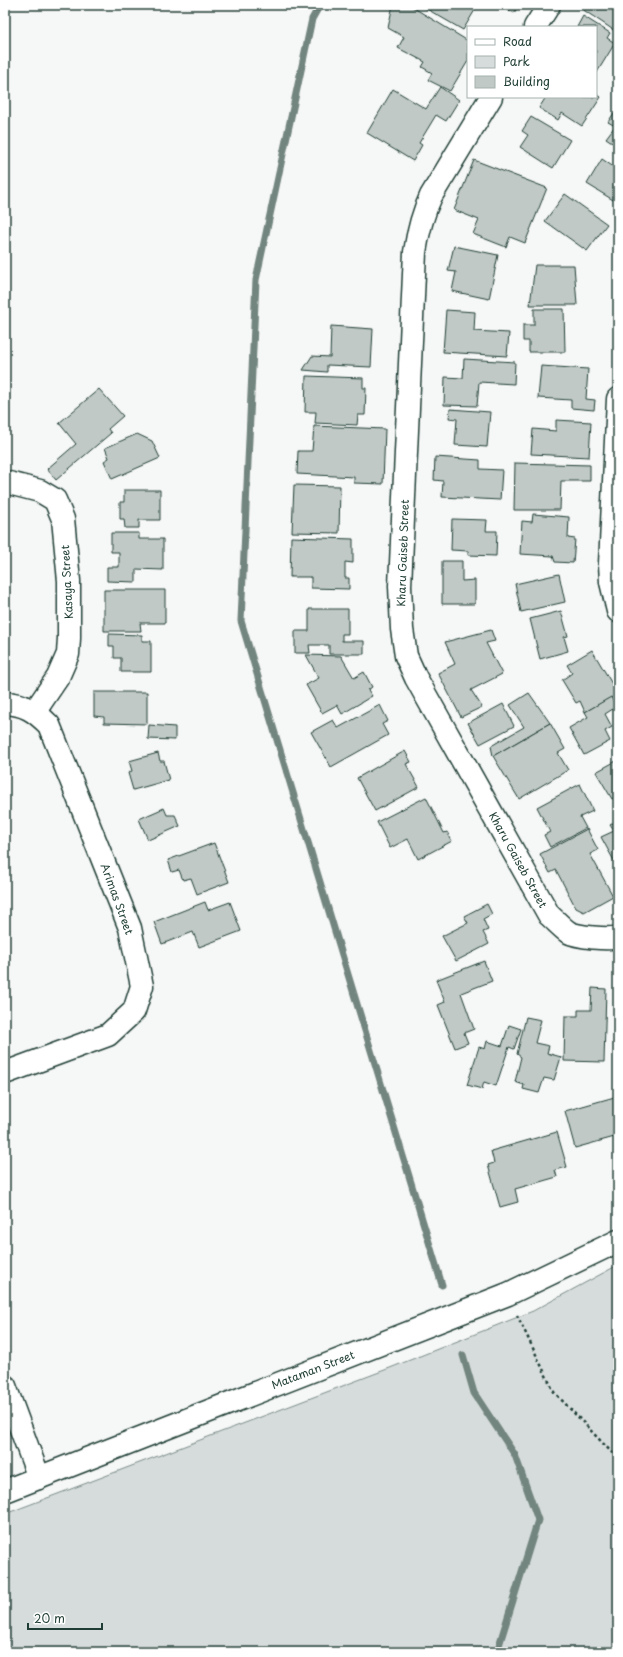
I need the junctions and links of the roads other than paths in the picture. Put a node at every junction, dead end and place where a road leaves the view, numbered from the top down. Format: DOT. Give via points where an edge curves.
graph roads {
  1 [pos="548,5"];
  2 [pos="536,26"];
  3 [pos="490,98"];
  4 [pos="618,399"];
  5 [pos="617,459"];
  6 [pos="5,482"];
  7 [pos="618,611"];
  8 [pos="5,703"];
  9 [pos="35,711"];
  10 [pos="618,937"];
  11 [pos="5,1073"];
  12 [pos="618,1241"];
  13 [pos="5,1386"];
  14 [pos="39,1478"];
  15 [pos="5,1491"];
  1 -- 2 [label="street"];
  3 -- 10 [label="street, Kharu Gaiseb Street" via="430,196 418,228 400,578 406,656 549,915 569,932 593,937"];
  4 -- 5 [label="street"];
  5 -- 7 [label="street" via="610,564 611,582"];
  6 -- 9 [label="street, Kasaya Street" via="40,491 55,500 63,519 69,581 68,654 58,677"];
  8 -- 9 [label="street, Arimas Street"];
  9 -- 11 [label="street, Arimas Street" via="49,725 130,928 142,986 134,1012 108,1035"];
  12 -- 14 [label="street, Mataman Street" via="508,1294"];
  13 -- 14 [label="street"];
  14 -- 15 [label="street, Mataman Street"];
}
